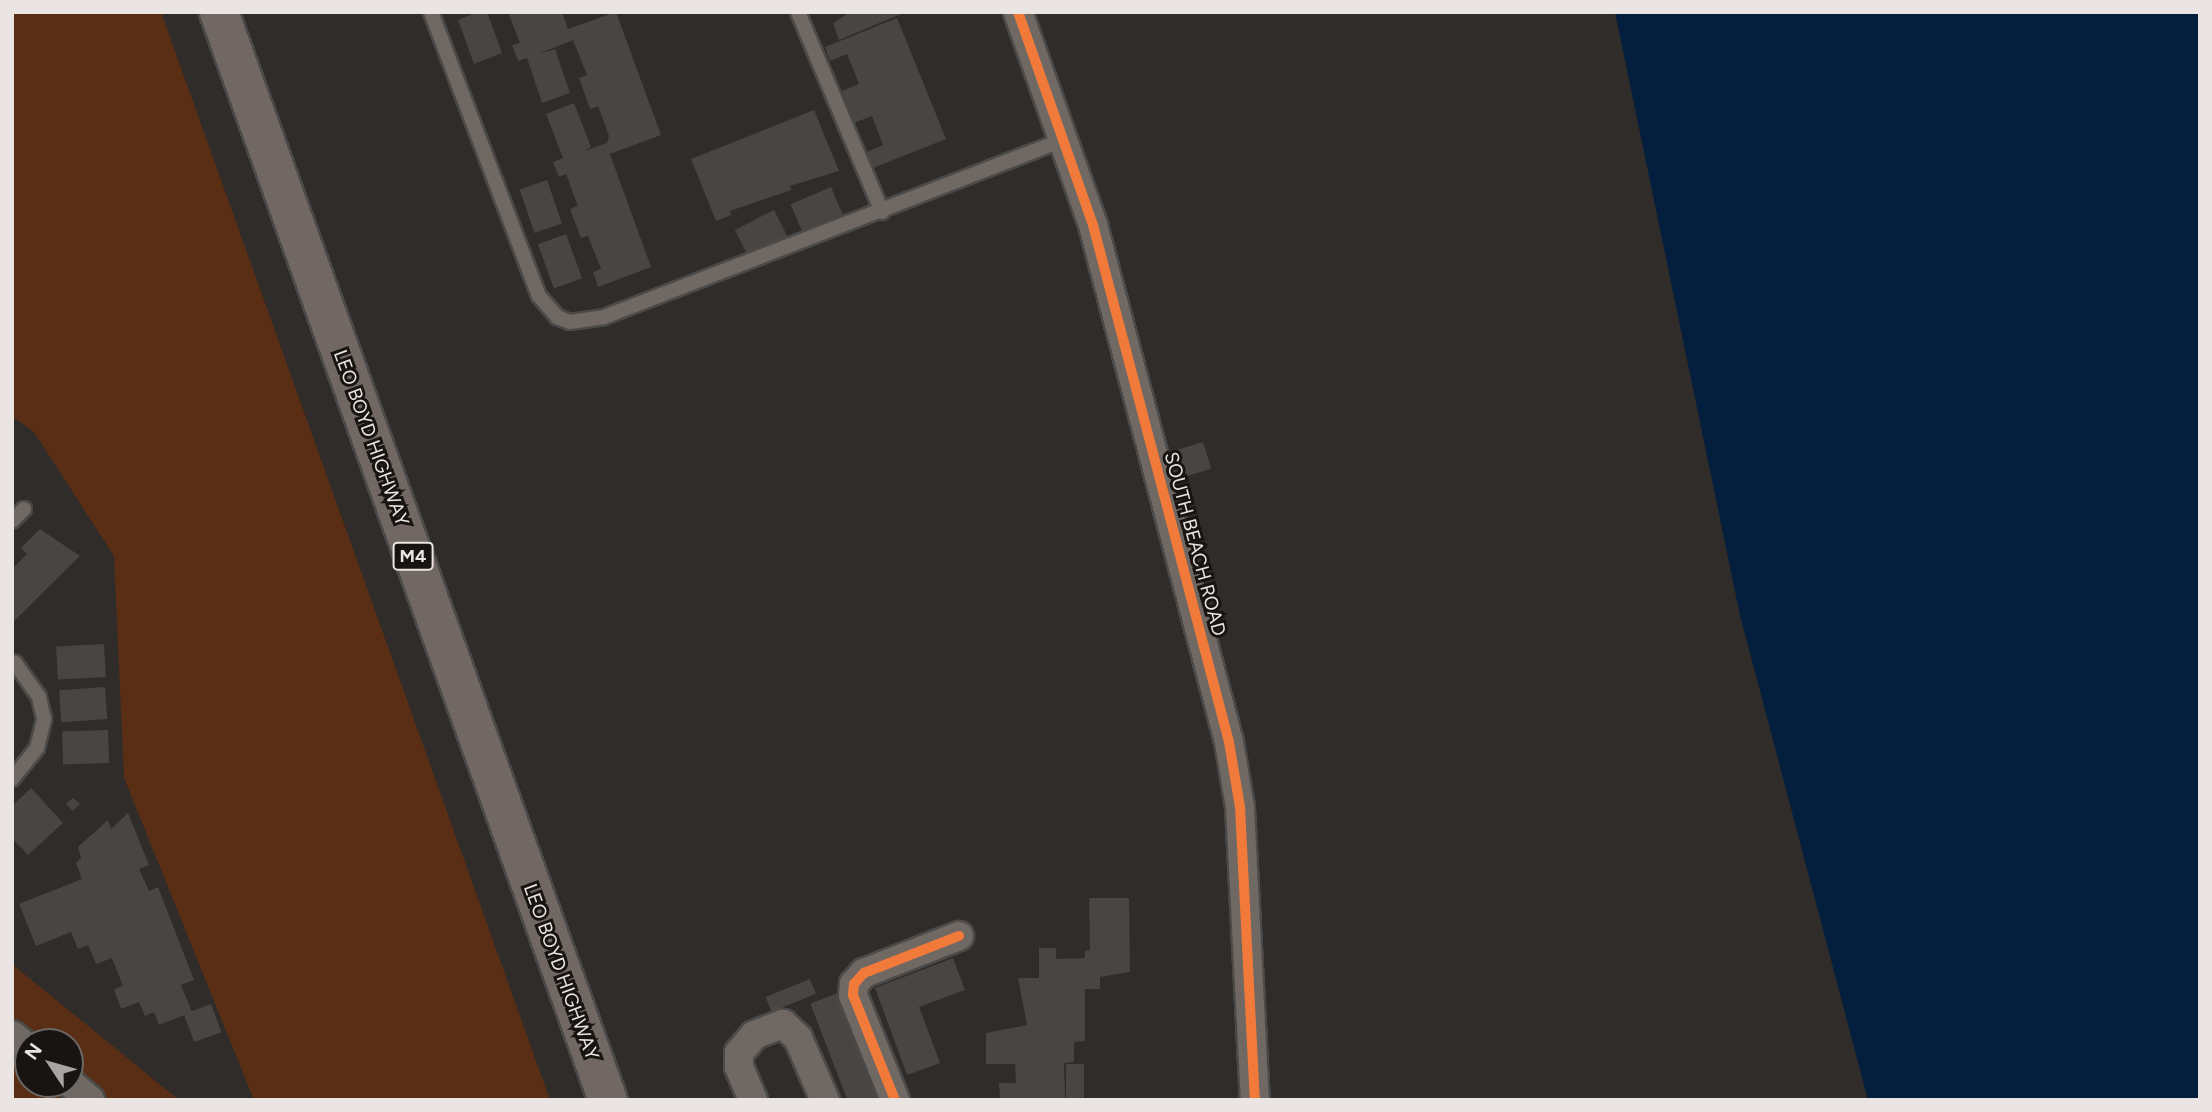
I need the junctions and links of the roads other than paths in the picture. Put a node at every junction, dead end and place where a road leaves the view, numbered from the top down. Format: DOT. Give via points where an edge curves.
graph roads {
  1 [pos="219,12"];
  2 [pos="431,12"];
  3 [pos="798,12"];
  4 [pos="1018,12"];
  5 [pos="1063,141"];
  6 [pos="882,212"];
  7 [pos="24,509"];
  8 [pos="12,521"];
  9 [pos="15,663"];
  10 [pos="12,779"];
  11 [pos="959,936"];
  12 [pos="608,1100"];
  13 [pos="753,1100"];
  14 [pos="825,1100"];
  15 [pos="895,1100"];
  16 [pos="1255,1100"];
  1 -- 12 [label="main road, LEO BOYD HIGHWAY / M4"];
  2 -- 6 [label="lane" via="539,296 557,317 583,322 604,317"];
  3 -- 6 [label="lane"];
  4 -- 5 [label="street, SOUTH BEACH ROAD"];
  5 -- 6 [label="lane"];
  5 -- 16 [label="street, SOUTH BEACH ROAD" via="1093,225 1229,742 1242,834"];
  7 -- 8 [label="lane"];
  9 -- 10 [label="lane" via="39,697 44,719 37,748"];
  11 -- 15 [label="street" via="864,973 854,984 853,995"];
  13 -- 14 [label="street" via="739,1067 739,1053 746,1042 783,1024 798,1038"];
}
